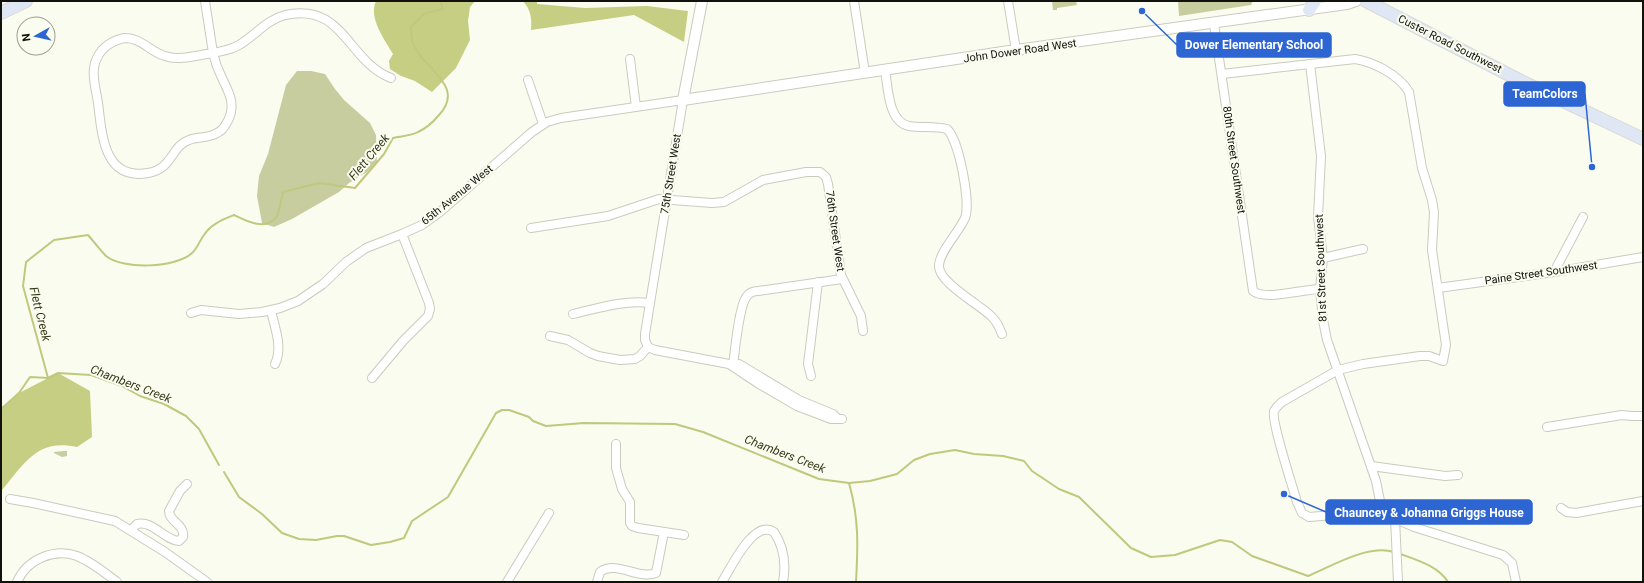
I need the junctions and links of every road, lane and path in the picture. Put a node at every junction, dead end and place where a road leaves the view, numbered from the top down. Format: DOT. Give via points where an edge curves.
graph roads {
  1 [pos="26,1"];
  2 [pos="204,1"];
  3 [pos="702,1"];
  4 [pos="854,1"];
  5 [pos="1008,1"];
  6 [pos="1356,1"];
  7 [pos="1366,1"];
  8 [pos="1312,6"];
  9 [pos="1,13"];
  10 [pos="1214,24"];
  11 [pos="1016,50"];
  12 [pos="213,53"];
  13 [pos="630,59"];
  14 [pos="1310,64"];
  15 [pos="885,70"];
  16 [pos="865,73"];
  17 [pos="1222,74"];
  18 [pos="391,78"];
  19 [pos="528,80"];
  20 [pos="683,100"];
  21 [pos="636,107"];
  22 [pos="543,124"];
  23 [pos="1643,139"];
  24 [pos="667,199"];
  25 [pos="1583,217"];
  26 [pos="531,228"];
  27 [pos="402,234"];
  28 [pos="1363,249"];
  29 [pos="1643,257"];
  30 [pos="1323,258"];
  31 [pos="1554,272"];
  32 [pos="842,279"];
  33 [pos="818,282"];
  34 [pos="1438,288"];
  35 [pos="1320,289"];
  36 [pos="649,303"];
  37 [pos="272,311"];
  38 [pos="192,313"];
  39 [pos="573,314"];
  40 [pos="863,331"];
  41 [pos="1002,334"];
  42 [pos="550,336"];
  43 [pos="648,347"];
  44 [pos="275,364"];
  45 [pos="733,365"];
  46 [pos="1338,370"];
  47 [pos="811,376"];
  48 [pos="372,378"];
  49 [pos="1643,416"];
  50 [pos="840,418"];
  51 [pos="1547,427"];
  52 [pos="616,444"];
  53 [pos="1371,466"];
  54 [pos="1458,475"];
  55 [pos="188,484"];
  56 [pos="10,499"];
  57 [pos="1643,501"];
  58 [pos="1561,508"];
  59 [pos="1378,511"];
  60 [pos="549,513"];
  61 [pos="1395,519"];
  62 [pos="131,530"];
  63 [pos="664,532"];
  64 [pos="684,535"];
  65 [pos="17,582"];
  66 [pos="117,582"];
  67 [pos="207,582"];
  68 [pos="507,582"];
  69 [pos="597,582"];
  70 [pos="722,582"];
  71 [pos="783,582"];
  72 [pos="1398,582"];
  73 [pos="1516,582"];
  1 -- 9 [label="main road"];
  2 -- 12 [label="street"];
  3 -- 20 [label="street, 75th Street West"];
  4 -- 16 [label="street"];
  5 -- 11 [label="street"];
  6 -- 8 [label="street, John Dower Road West"];
  7 -- 23 [label="main road, Custer Road Southwest" via="1521,81"];
  8 -- 10 [label="street, John Dower Road West"];
  10 -- 11 [label="street, John Dower Road West"];
  10 -- 17 [label="street, 80th Street Southwest"];
  11 -- 15 [label="street, John Dower Road West"];
  12 -- 12 [label="street" via="232,100 231,113 223,128 214,134 184,142 167,164 152,172 132,173 115,164 107,154 103,142 94,82 95,63 102,51 113,41 129,38 170,57"];
  12 -- 18 [label="street" via="240,45 278,18 307,14 331,22 368,63"];
  13 -- 21 [label="street"];
  14 -- 17 [label="street"];
  14 -- 30 [label="street, 81st Street Southwest" via="1321,156 1318,217"];
  14 -- 34 [label="street" via="1361,60 1396,77 1406,86 1411,97 1422,168 1434,212 1432,250"];
  15 -- 16 [label="street, John Dower Road West"];
  15 -- 41 [label="street" via="891,104 898,121 910,126 947,129 954,139 966,195 966,212 958,232 941,259 939,268 941,274 954,287 992,317"];
  16 -- 20 [label="street, John Dower Road West"];
  17 -- 35 [label="street, 80th Street Southwest" via="1254,291 1267,296"];
  19 -- 22 [label="street"];
  20 -- 21 [label="street, 65th Avenue West"];
  20 -- 24 [label="street, 75th Street West"];
  21 -- 22 [label="street, 65th Avenue West" via="561,118"];
  22 -- 27 [label="street, 65th Avenue West" via="440,212 422,225"];
  24 -- 26 [label="street" via="650,201 599,218"];
  24 -- 32 [label="street, 76th Street West" via="724,202 763,180 818,171 824,175 828,184"];
  24 -- 36 [label="street, 75th Street West"];
  25 -- 31 [label="street"];
  27 -- 37 [label="street, 65th Avenue West" via="366,248 314,291"];
  27 -- 48 [label="street" via="429,303 430,312"];
  28 -- 30 [label="street"];
  29 -- 31 [label="street, Paine Street Southwest"];
  30 -- 35 [label="street, 81st Street Southwest"];
  31 -- 34 [label="street, Paine Street Southwest"];
  32 -- 33 [label="street"];
  32 -- 40 [label="street, 76th Street West" via="861,316"];
  33 -- 45 [label="street" via="758,291 748,295 744,301"];
  33 -- 47 [label="street" via="808,364"];
  34 -- 46 [label="street" via="1446,341 1443,361 1420,356"];
  35 -- 46 [label="street, 81st Street Southwest" via="1325,336"];
  36 -- 39 [label="street" via="627,302"];
  36 -- 43 [label="street, 75th Street West" via="645,335"];
  37 -- 38 [label="street, 65th Avenue West" via="239,314 202,310"];
  37 -- 44 [label="street" via="278,345 278,358"];
  42 -- 43 [label="street" via="568,340 598,356 620,360 637,358"];
  43 -- 45 [label="street"];
  45 -- 50 [label="street" via="739,364 794,398"];
  46 -- 53 [label="street, 81st Street Southwest"];
  46 -- 59 [label="street" via="1277,406 1274,414 1276,429 1302,513 1309,517 1370,515"];
  49 -- 51 [label="street" via="1622,415"];
  52 -- 63 [label="street" via="616,468 622,489 630,502 630,523 638,528"];
  53 -- 54 [label="street" via="1445,476"];
  53 -- 59 [label="street, 81st Street Southwest" via="1380,495"];
  55 -- 62 [label="street" via="180,491 169,511 170,517 180,525 183,532 183,537 179,541 144,524 137,524"];
  56 -- 62 [label="street" via="115,521"];
  57 -- 58 [label="street" via="1576,513"];
  59 -- 61 [label="street"];
  60 -- 68 [label="street"];
  61 -- 72 [label="street"];
  61 -- 73 [label="street" via="1503,555 1512,563"];
  62 -- 67 [label="street"];
  63 -- 64 [label="street"];
  63 -- 69 [label="street" via="656,573 608,568 600,572"];
  65 -- 66 [label="street" via="32,562 60,553 79,557"];
  70 -- 71 [label="street" via="749,539 758,531 766,529 774,532 784,553"];
}
